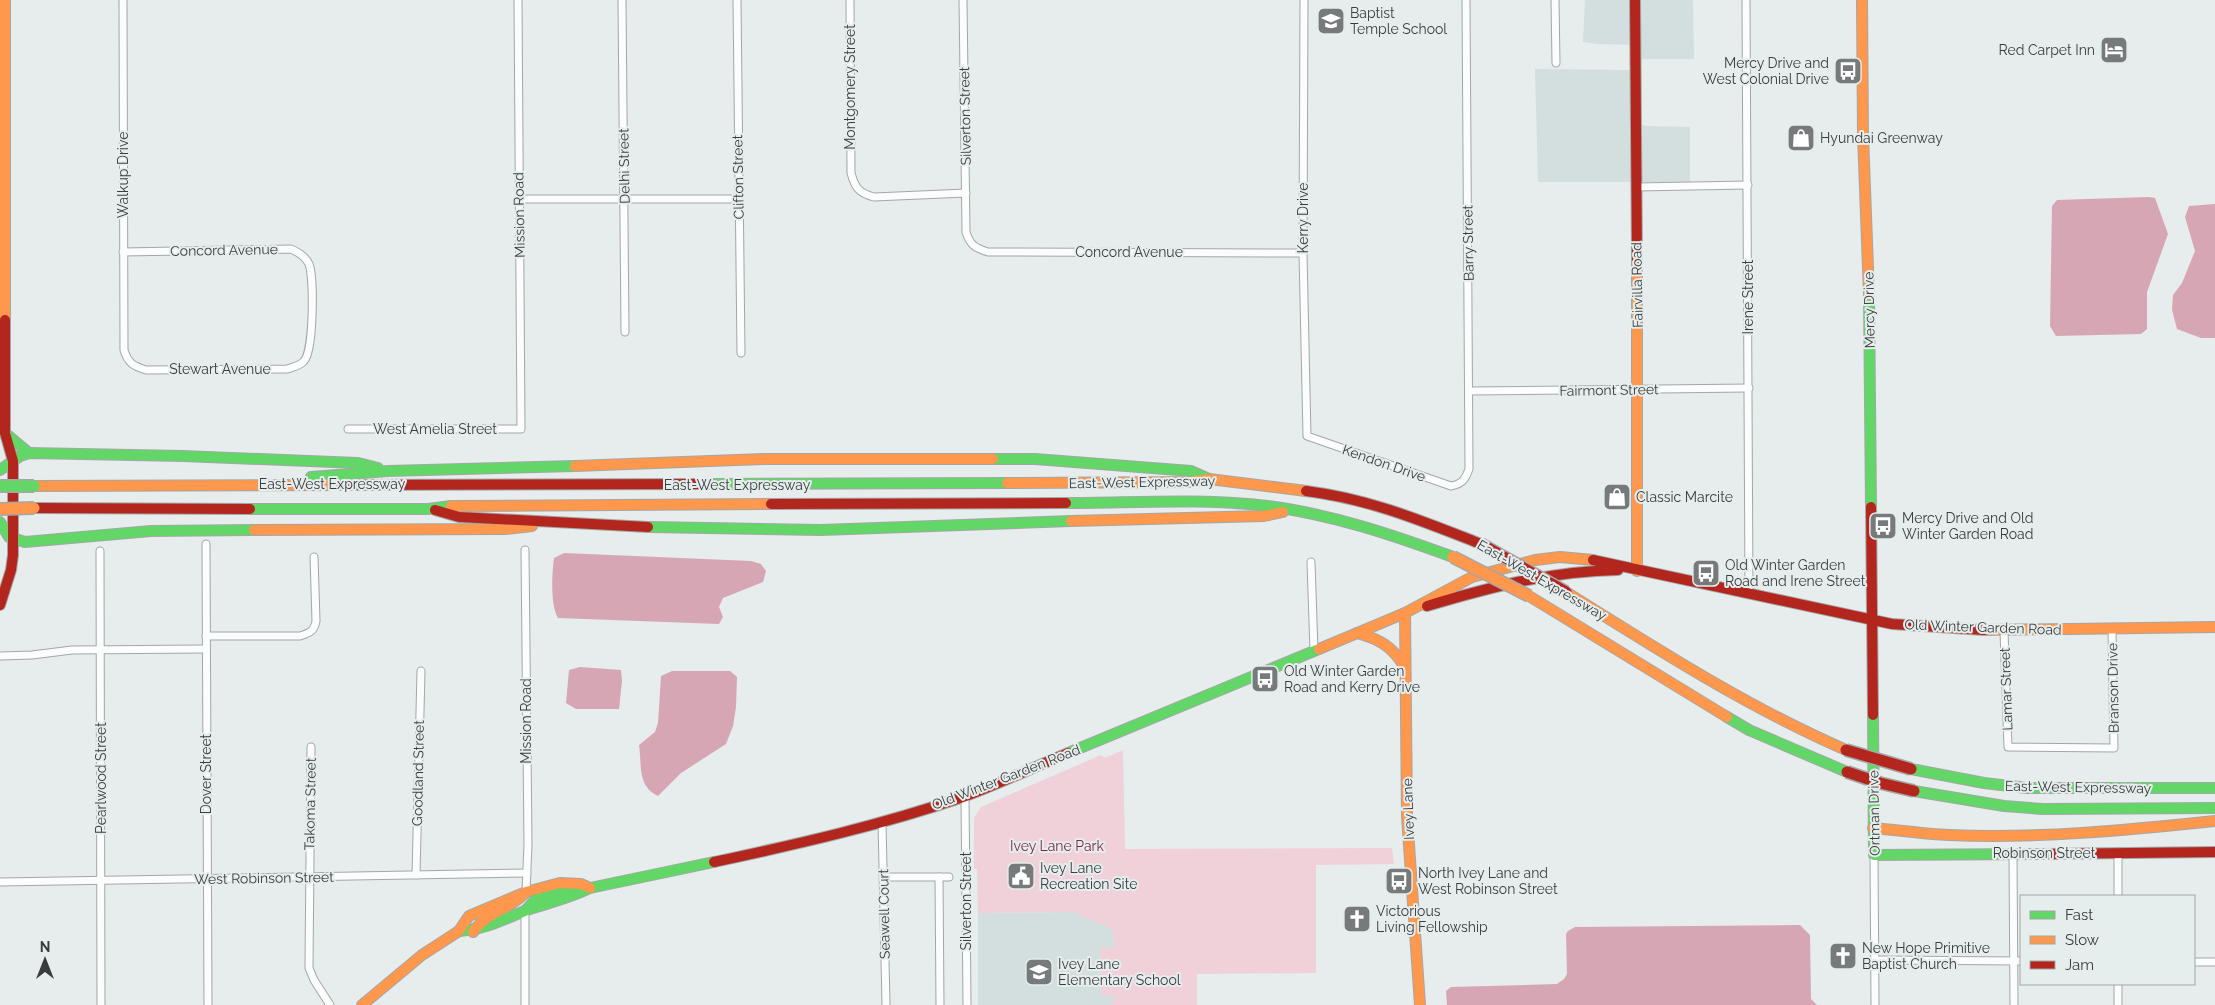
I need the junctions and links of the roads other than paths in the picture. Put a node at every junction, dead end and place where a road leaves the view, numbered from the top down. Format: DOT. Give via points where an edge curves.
graph roads {
  1 [pos="5,0"];
  2 [pos="123,0"];
  3 [pos="518,0"];
  4 [pos="622,0"];
  5 [pos="737,0"];
  6 [pos="850,0"];
  7 [pos="963,0"];
  8 [pos="1304,0"];
  9 [pos="1466,0"];
  10 [pos="1555,0"];
  11 [pos="1635,0"];
  12 [pos="1746,0"];
  13 [pos="1862,0"];
  14 [pos="1556,62"];
  15 [pos="1748,185"];
  16 [pos="1636,187"];
  17 [pos="966,194"];
  18 [pos="519,199"];
  19 [pos="624,199"];
  20 [pos="738,199"];
  21 [pos="966,232"];
  22 [pos="123,252"];
  23 [pos="1303,253"];
  24 [pos="625,332"];
  25 [pos="310,343"];
  26 [pos="124,350"];
  27 [pos="741,353"];
  28 [pos="1749,388"];
  29 [pos="1638,390"];
  30 [pos="1469,391"];
  31 [pos="348,429"];
  32 [pos="521,429"];
  33 [pos="3,433"];
  34 [pos="1308,436"];
  35 [pos="0,447"];
  36 [pos="30,454"];
  37 [pos="13,461"];
  38 [pos="0,470"];
  39 [pos="388,471"];
  40 [pos="1209,479"];
  41 [pos="269,484"];
  42 [pos="1461,484"];
  43 [pos="0,486"];
  44 [pos="0,508"];
  45 [pos="428,509"];
  46 [pos="1290,511"];
  47 [pos="0,522"];
  48 [pos="555,523"];
  49 [pos="13,541"];
  50 [pos="206,544"];
  51 [pos="525,550"];
  52 [pos="100,551"];
  53 [pos="314,557"];
  54 [pos="1311,562"];
  55 [pos="1637,571"];
  56 [pos="1749,593"];
  57 [pos="0,605"];
  58 [pos="1405,613"];
  59 [pos="1873,620"];
  60 [pos="2215,626"];
  61 [pos="2112,629"];
  62 [pos="2004,631"];
  63 [pos="1357,633"];
  64 [pos="206,636"];
  65 [pos="206,649"];
  66 [pos="101,650"];
  67 [pos="1314,651"];
  68 [pos="0,656"];
  69 [pos="1405,668"];
  70 [pos="421,672"];
  71 [pos="311,747"];
  72 [pos="2008,747"];
  73 [pos="2215,788"];
  74 [pos="965,796"];
  75 [pos="2215,808"];
  76 [pos="2215,821"];
  77 [pos="882,822"];
  78 [pos="1873,828"];
  79 [pos="2118,852"];
  80 [pos="2215,852"];
  81 [pos="2013,853"];
  82 [pos="1874,855"];
  83 [pos="527,873"];
  84 [pos="416,875"];
  85 [pos="309,877"];
  86 [pos="884,877"];
  87 [pos="939,877"];
  88 [pos="949,877"];
  89 [pos="206,879"];
  90 [pos="100,881"];
  91 [pos="0,882"];
  92 [pos="586,886"];
  93 [pos="526,892"];
  94 [pos="2118,895"];
  95 [pos="525,911"];
  96 [pos="459,931"];
  97 [pos="473,932"];
  98 [pos="1876,960"];
  99 [pos="2018,961"];
  100 [pos="2195,962"];
  101 [pos="2215,962"];
  102 [pos="2118,985"];
  103 [pos="101,1005"];
  104 [pos="208,1005"];
  105 [pos="330,1005"];
  106 [pos="362,1005"];
  107 [pos="525,1005"];
  108 [pos="886,1005"];
  109 [pos="940,1005"];
  110 [pos="966,1005"];
  111 [pos="1420,1005"];
  112 [pos="1875,1005"];
  113 [pos="2014,1005"];
  114 [pos="2118,1005"];
  1 -- 33 [label="main road"];
  2 -- 22 [label="street, Walkup Drive"];
  3 -- 18 [label="street, Mission Road"];
  4 -- 19 [label="street, Delhi Street"];
  5 -- 20 [label="street, Clifton Street"];
  6 -- 17 [label="street, Montgomery Street" via="851,173 855,187 874,197"];
  7 -- 17 [label="street, Silverton Street"];
  8 -- 23 [label="street, Kerry Drive"];
  9 -- 30 [label="street, Barry Street"];
  10 -- 14 [label="street"];
  11 -- 16 [label="main road, Fairvilla Road"];
  12 -- 15 [label="street, Irene Street"];
  13 -- 59 [label="main road, Mercy Drive"];
  15 -- 16 [label="street"];
  15 -- 28 [label="street, Irene Street"];
  16 -- 29 [label="main road, Fairvilla Road"];
  17 -- 21 [label="street, Silverton Street"];
  18 -- 19 [label="street"];
  18 -- 32 [label="street, Mission Road"];
  19 -- 20 [label="street"];
  19 -- 24 [label="street, Delhi Street"];
  20 -- 27 [label="street, Clifton Street"];
  21 -- 23 [label="street, Concord Avenue" via="969,243 988,252"];
  22 -- 25 [label="street, Concord Avenue" via="291,249 303,255 312,273"];
  22 -- 26 [label="street, Walkup Drive"];
  23 -- 34 [label="street, Kerry Drive"];
  25 -- 26 [label="street, Stewart Avenue" via="306,360 287,369 146,370 127,360"];
  28 -- 29 [label="street, Fairmont Street"];
  28 -- 56 [label="street, Irene Street"];
  29 -- 30 [label="street, Fairmont Street"];
  29 -- 55 [label="main road, Fairvilla Road"];
  30 -- 42 [label="street, Barry Street" via="1469,469"];
  31 -- 32 [label="street, West Amelia Street"];
  33 -- 35 [label="main road"];
  33 -- 36 [label="main road"];
  33 -- 37 [label="main road"];
  34 -- 42 [label="street, Kendon Drive" via="1451,486"];
  36 -- 37 [label="main road"];
  36 -- 39 [label="main road" via="358,463"];
  37 -- 38 [label="main road"];
  37 -- 49 [label="main road"];
  39 -- 40 [label="main road" via="765,459 1035,460 1191,471"];
  39 -- 41 [label="main road" via="293,478"];
  40 -- 41 [label="main road, East-West Expressway" via="1187,482 975,484"];
  40 -- 73 [label="main road, East-West Expressway, bridge" via="1337,495 1398,511 1481,544 1736,696 1806,734 1846,750 1911,769 2027,788"];
  41 -- 43 [label="main road, East-West Expressway, bridge"];
  44 -- 45 [label="main road, East-West Expressway, bridge"];
  45 -- 46 [label="main road, East-West Expressway" via="458,505 1214,502"];
  45 -- 48 [label="main road" via="459,517"];
  46 -- 48 [label="main road" via="1264,516 820,530"];
  46 -- 75 [label="main road, East-West Expressway, bridge" via="1361,525 1453,557 1529,596 1749,730 1880,783 2004,806"];
  47 -- 49 [label="main road"];
  48 -- 49 [label="main road" via="506,529 151,532"];
  49 -- 57 [label="main road" via="11,570"];
  50 -- 64 [label="street, Dover Street"];
  51 -- 83 [label="street, Mission Road"];
  52 -- 66 [label="street, Pearlwood Street"];
  53 -- 64 [label="street" via="316,621 313,630 300,636"];
  54 -- 67 [label="street"];
  55 -- 56 [label="main road, Old Winter Garden Road"];
  55 -- 58 [label="main road, Old Winter Garden Road" via="1555,572 1491,586"];
  55 -- 58 [label="main road, Old Winter Garden Road" via="1596,560 1560,557 1535,560 1472,577"];
  56 -- 59 [label="main road, Old Winter Garden Road"];
  58 -- 63 [label="main road, Old Winter Garden Road"];
  58 -- 69 [label="main road, Ivey Lane"];
  59 -- 62 [label="main road, Old Winter Garden Road"];
  59 -- 78 [label="main road, Ortman Drive"];
  60 -- 61 [label="main road, Old Winter Garden Road"];
  61 -- 62 [label="main road, Old Winter Garden Road"];
  61 -- 72 [label="street, Branson Drive" via="2114,748"];
  62 -- 72 [label="street, Lamar Street"];
  63 -- 67 [label="main road, Old Winter Garden Road"];
  63 -- 69 [label="main road" via="1388,643"];
  64 -- 65 [label="street, Dover Street"];
  65 -- 66 [label="street"];
  65 -- 89 [label="street, Dover Street"];
  66 -- 68 [label="street"];
  66 -- 90 [label="street, Pearlwood Street"];
  67 -- 74 [label="main road, Old Winter Garden Road"];
  69 -- 111 [label="main road, Ivey Lane" via="1407,816"];
  70 -- 84 [label="street, Goodland Street"];
  71 -- 85 [label="street, Takoma Street"];
  74 -- 77 [label="main road, Old Winter Garden Road"];
  74 -- 110 [label="street, Silverton Street"];
  76 -- 78 [label="main road" via="2018,835 1949,835"];
  77 -- 86 [label="street, Seawell Court"];
  77 -- 92 [label="main road, Old Winter Garden Road" via="802,843"];
  78 -- 82 [label="main road, Ortman Drive"];
  79 -- 80 [label="main road, Robinson Street"];
  79 -- 81 [label="main road, Robinson Street"];
  79 -- 94 [label="street"];
  81 -- 82 [label="main road, Robinson Street"];
  81 -- 99 [label="street"];
  82 -- 98 [label="street, Ortman Drive"];
  83 -- 84 [label="street, West Robinson Street"];
  83 -- 93 [label="street, Mission Road"];
  84 -- 85 [label="street, West Robinson Street"];
  85 -- 89 [label="street, West Robinson Street"];
  85 -- 105 [label="street, Takoma Street" via="310,968"];
  86 -- 87 [label="street"];
  86 -- 108 [label="street, Seawell Court"];
  87 -- 88 [label="street"];
  87 -- 109 [label="street"];
  89 -- 90 [label="street, West Robinson Street"];
  89 -- 104 [label="street, Dover Street"];
  90 -- 91 [label="street, West Robinson Street"];
  90 -- 103 [label="street, Pearlwood Street"];
  92 -- 93 [label="main road, Old Winter Garden Road" via="560,883"];
  92 -- 95 [label="main road, Old Winter Garden Road" via="573,898"];
  93 -- 96 [label="main road, Old Winter Garden Road" via="469,916"];
  93 -- 97 [label="main road" via="517,903 478,922"];
  95 -- 97 [label="main road, Old Winter Garden Road"];
  95 -- 107 [label="street"];
  96 -- 97 [label="main road, Old Winter Garden Road"];
  96 -- 106 [label="main road, Old Winter Garden Road" via="422,955"];
  98 -- 99 [label="street"];
  98 -- 112 [label="street, Ortman Drive"];
  99 -- 113 [label="street"];
  100 -- 101 [label="street"];
  102 -- 114 [label="street"];
}
